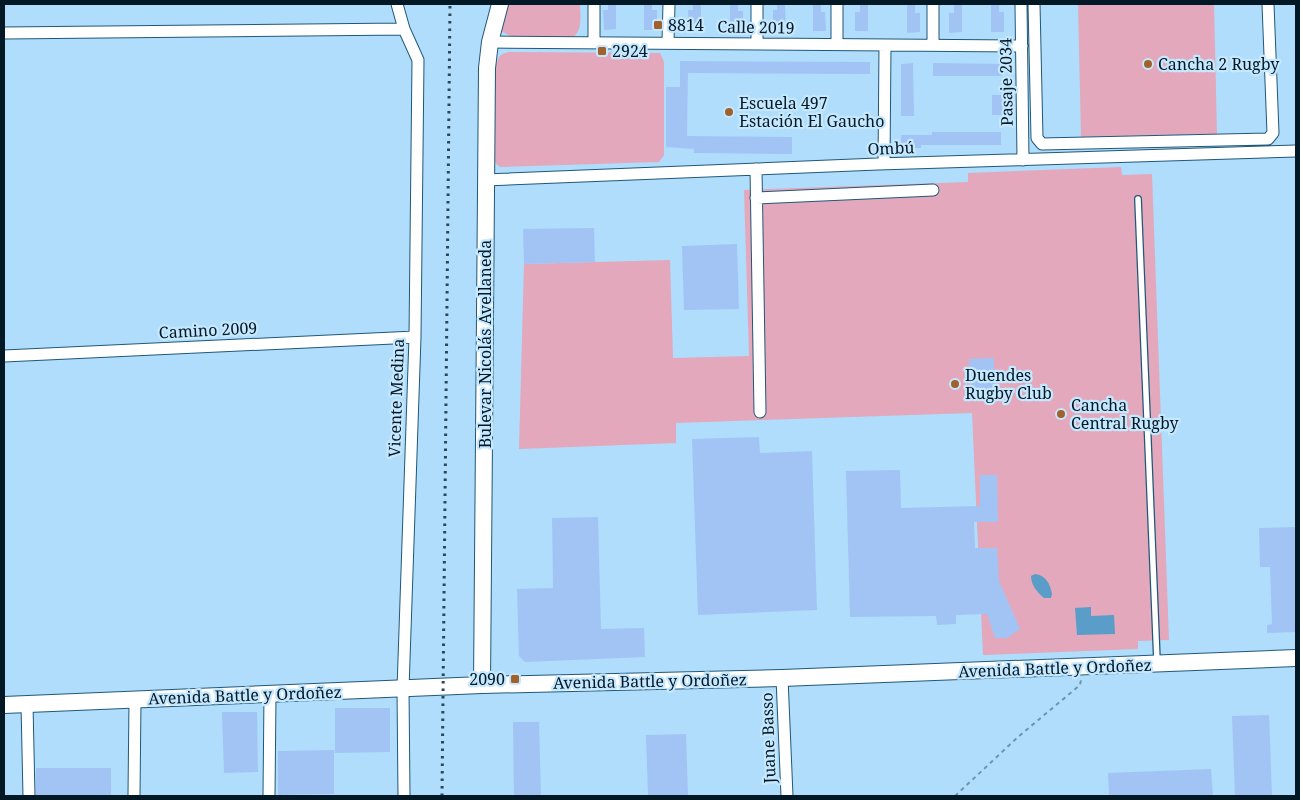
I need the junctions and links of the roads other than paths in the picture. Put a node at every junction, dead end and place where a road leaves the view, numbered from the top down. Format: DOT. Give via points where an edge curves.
graph roads {
  1 [pos="397,4"];
  2 [pos="500,4"];
  3 [pos="594,4"];
  4 [pos="669,4"];
  5 [pos="757,4"];
  6 [pos="837,4"];
  7 [pos="933,4"];
  8 [pos="1022,4"];
  9 [pos="1034,4"];
  10 [pos="1268,4"];
  11 [pos="404,29"];
  12 [pos="4,33"];
  13 [pos="490,42"];
  14 [pos="668,42"];
  15 [pos="594,43"];
  16 [pos="757,43"];
  17 [pos="837,44"];
  18 [pos="885,45"];
  19 [pos="933,45"];
  20 [pos="1022,46"];
  21 [pos="1296,151"];
  22 [pos="1023,160"];
  23 [pos="884,164"];
  24 [pos="756,169"];
  25 [pos="486,180"];
  26 [pos="933,190"];
  27 [pos="756,198"];
  28 [pos="1138,198"];
  29 [pos="415,337"];
  30 [pos="4,356"];
  31 [pos="760,412"];
  32 [pos="1296,658"];
  33 [pos="1157,664"];
  34 [pos="782,678"];
  35 [pos="482,685"];
  36 [pos="403,689"];
  37 [pos="270,694"];
  38 [pos="135,700"];
  39 [pos="27,704"];
  40 [pos="4,705"];
  41 [pos="29,796"];
  42 [pos="134,796"];
  43 [pos="269,796"];
  44 [pos="404,796"];
  45 [pos="787,796"];
  1 -- 11 [label="street, Vicente Medina"];
  2 -- 13 [label="main road, Bulevar Nicolás Avellaneda"];
  3 -- 15 [label="street"];
  4 -- 14 [label="street"];
  5 -- 16 [label="street"];
  6 -- 17 [label="street"];
  7 -- 19 [label="street"];
  8 -- 20 [label="street, Pasaje 2034"];
  9 -- 10 [label="street" via="1037,138 1042,144 1268,139 1273,133"];
  11 -- 12 [label="street"];
  11 -- 29 [label="street, Vicente Medina" via="418,60"];
  13 -- 15 [label="street, Calle 2019"];
  13 -- 25 [label="main road, Bulevar Nicolás Avellaneda"];
  14 -- 15 [label="street, Calle 2019"];
  14 -- 16 [label="street, Calle 2019"];
  16 -- 17 [label="street, Calle 2019"];
  17 -- 18 [label="street, Calle 2019"];
  18 -- 19 [label="street, Calle 2019"];
  18 -- 23 [label="street"];
  19 -- 20 [label="street, Calle 2019"];
  20 -- 22 [label="street, Pasaje 2034"];
  21 -- 22 [label="street, Ombú"];
  22 -- 23 [label="street, Ombú"];
  23 -- 24 [label="street, Ombú"];
  24 -- 25 [label="street, Ombú"];
  24 -- 27 [label="street"];
  25 -- 35 [label="main road, Bulevar Nicolás Avellaneda"];
  26 -- 27 [label="street"];
  27 -- 31 [label="street"];
  28 -- 33 [label="lane"];
  29 -- 30 [label="street, Camino 2009"];
  29 -- 36 [label="street, Vicente Medina"];
  32 -- 33 [label="main road, Avenida Battle y Ordoñez"];
  33 -- 34 [label="main road, Avenida Battle y Ordoñez"];
  34 -- 35 [label="main road, Avenida Battle y Ordoñez"];
  34 -- 45 [label="street, Juane Basso"];
  35 -- 36 [label="main road, Avenida Battle y Ordoñez"];
  36 -- 37 [label="main road, Avenida Battle y Ordoñez"];
  36 -- 44 [label="street, Vicente Medina"];
  37 -- 38 [label="main road, Avenida Battle y Ordoñez"];
  37 -- 43 [label="street"];
  38 -- 39 [label="main road, Avenida Battle y Ordoñez"];
  38 -- 42 [label="street"];
  39 -- 40 [label="main road, Avenida Battle y Ordoñez"];
  39 -- 41 [label="street"];
}
